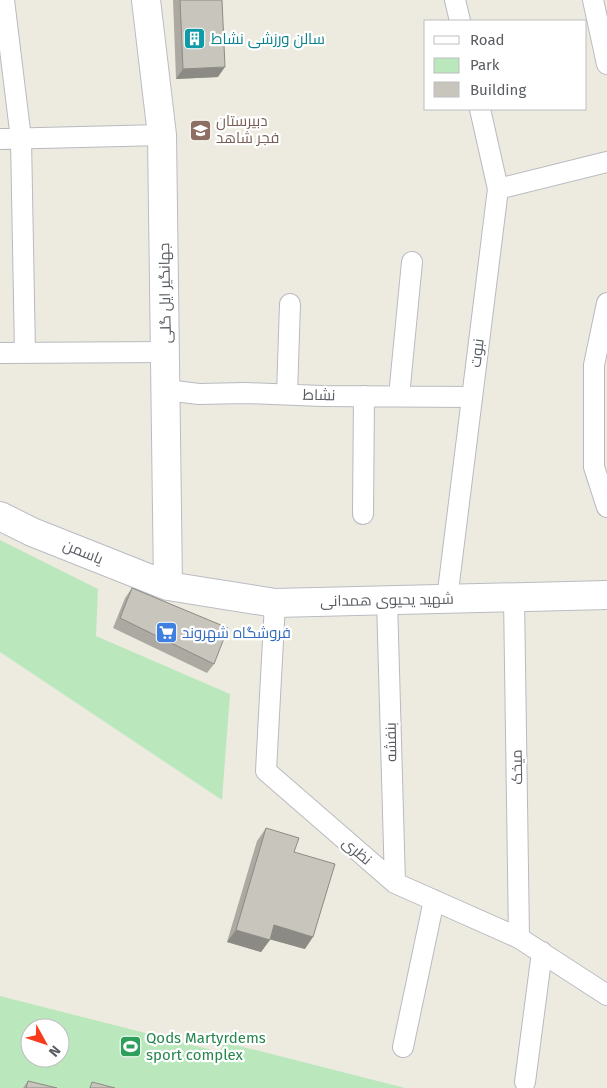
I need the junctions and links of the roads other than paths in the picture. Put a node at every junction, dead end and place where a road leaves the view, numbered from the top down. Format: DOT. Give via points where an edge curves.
graph roads {
  1 [pos="4,0"];
  2 [pos="146,0"];
  3 [pos="455,0"];
  4 [pos="593,0"];
  5 [pos="460,20"];
  6 [pos="607,64"];
  7 [pos="480,110"];
  8 [pos="162,135"];
  9 [pos="0,139"];
  10 [pos="21,139"];
  11 [pos="607,162"];
  12 [pos="498,189"];
  13 [pos="412,262"];
  14 [pos="607,303"];
  15 [pos="290,304"];
  16 [pos="166,352"];
  17 [pos="0,353"];
  18 [pos="25,353"];
  19 [pos="166,390"];
  20 [pos="287,394"];
  21 [pos="364,396"];
  22 [pos="399,396"];
  23 [pos="472,397"];
  24 [pos="607,507"];
  25 [pos="363,514"];
  26 [pos="0,516"];
  27 [pos="168,586"];
  28 [pos="607,595"];
  29 [pos="514,597"];
  30 [pos="447,599"];
  31 [pos="387,600"];
  32 [pos="275,603"];
  33 [pos="394,883"];
  34 [pos="434,900"];
  35 [pos="519,938"];
  36 [pos="542,952"];
  37 [pos="607,995"];
  38 [pos="403,1047"];
  39 [pos="525,1082"];
  1 -- 10 [label="street"];
  2 -- 8 [label="main road, جهانگیر ایل گلی"];
  3 -- 5 [label="street"];
  4 -- 6 [label="street"];
  7 -- 12 [label="street, نبوت"];
  8 -- 10 [label="street"];
  8 -- 16 [label="main road, جهانگیر ایل گلی"];
  9 -- 10 [label="street"];
  10 -- 18 [label="street"];
  11 -- 12 [label="street"];
  12 -- 23 [label="street, نبوت"];
  13 -- 22 [label="street"];
  14 -- 24 [label="street" via="594,365 594,467"];
  15 -- 20 [label="street"];
  16 -- 18 [label="street"];
  16 -- 19 [label="main road, جهانگیر ایل گلی"];
  17 -- 18 [label="street"];
  19 -- 20 [label="street, نشاط" via="199,394"];
  19 -- 27 [label="main road, جهانگیر ایل گلی"];
  20 -- 21 [label="street, نشاط"];
  21 -- 22 [label="street, نشاط"];
  21 -- 25 [label="street"];
  22 -- 23 [label="street, نشاط"];
  23 -- 30 [label="street, نبوت"];
  26 -- 27 [label="main road, یاسمن"];
  27 -- 32 [label="main road, شهید یحیوی همدانی"];
  28 -- 29 [label="main road, شهید یحیوی همدانی"];
  29 -- 30 [label="main road, شهید یحیوی همدانی"];
  29 -- 35 [label="street, میخک"];
  30 -- 31 [label="main road, شهید یحیوی همدانی"];
  31 -- 32 [label="main road, شهید یحیوی همدانی"];
  31 -- 33 [label="street, بنفشه"];
  32 -- 33 [label="street, نظری" via="266,771"];
  33 -- 34 [label="street, نظری"];
  34 -- 35 [label="street, نظری"];
  34 -- 38 [label="street"];
  35 -- 36 [label="street, نظری"];
  36 -- 37 [label="street, نظری"];
  36 -- 39 [label="street"];
}
